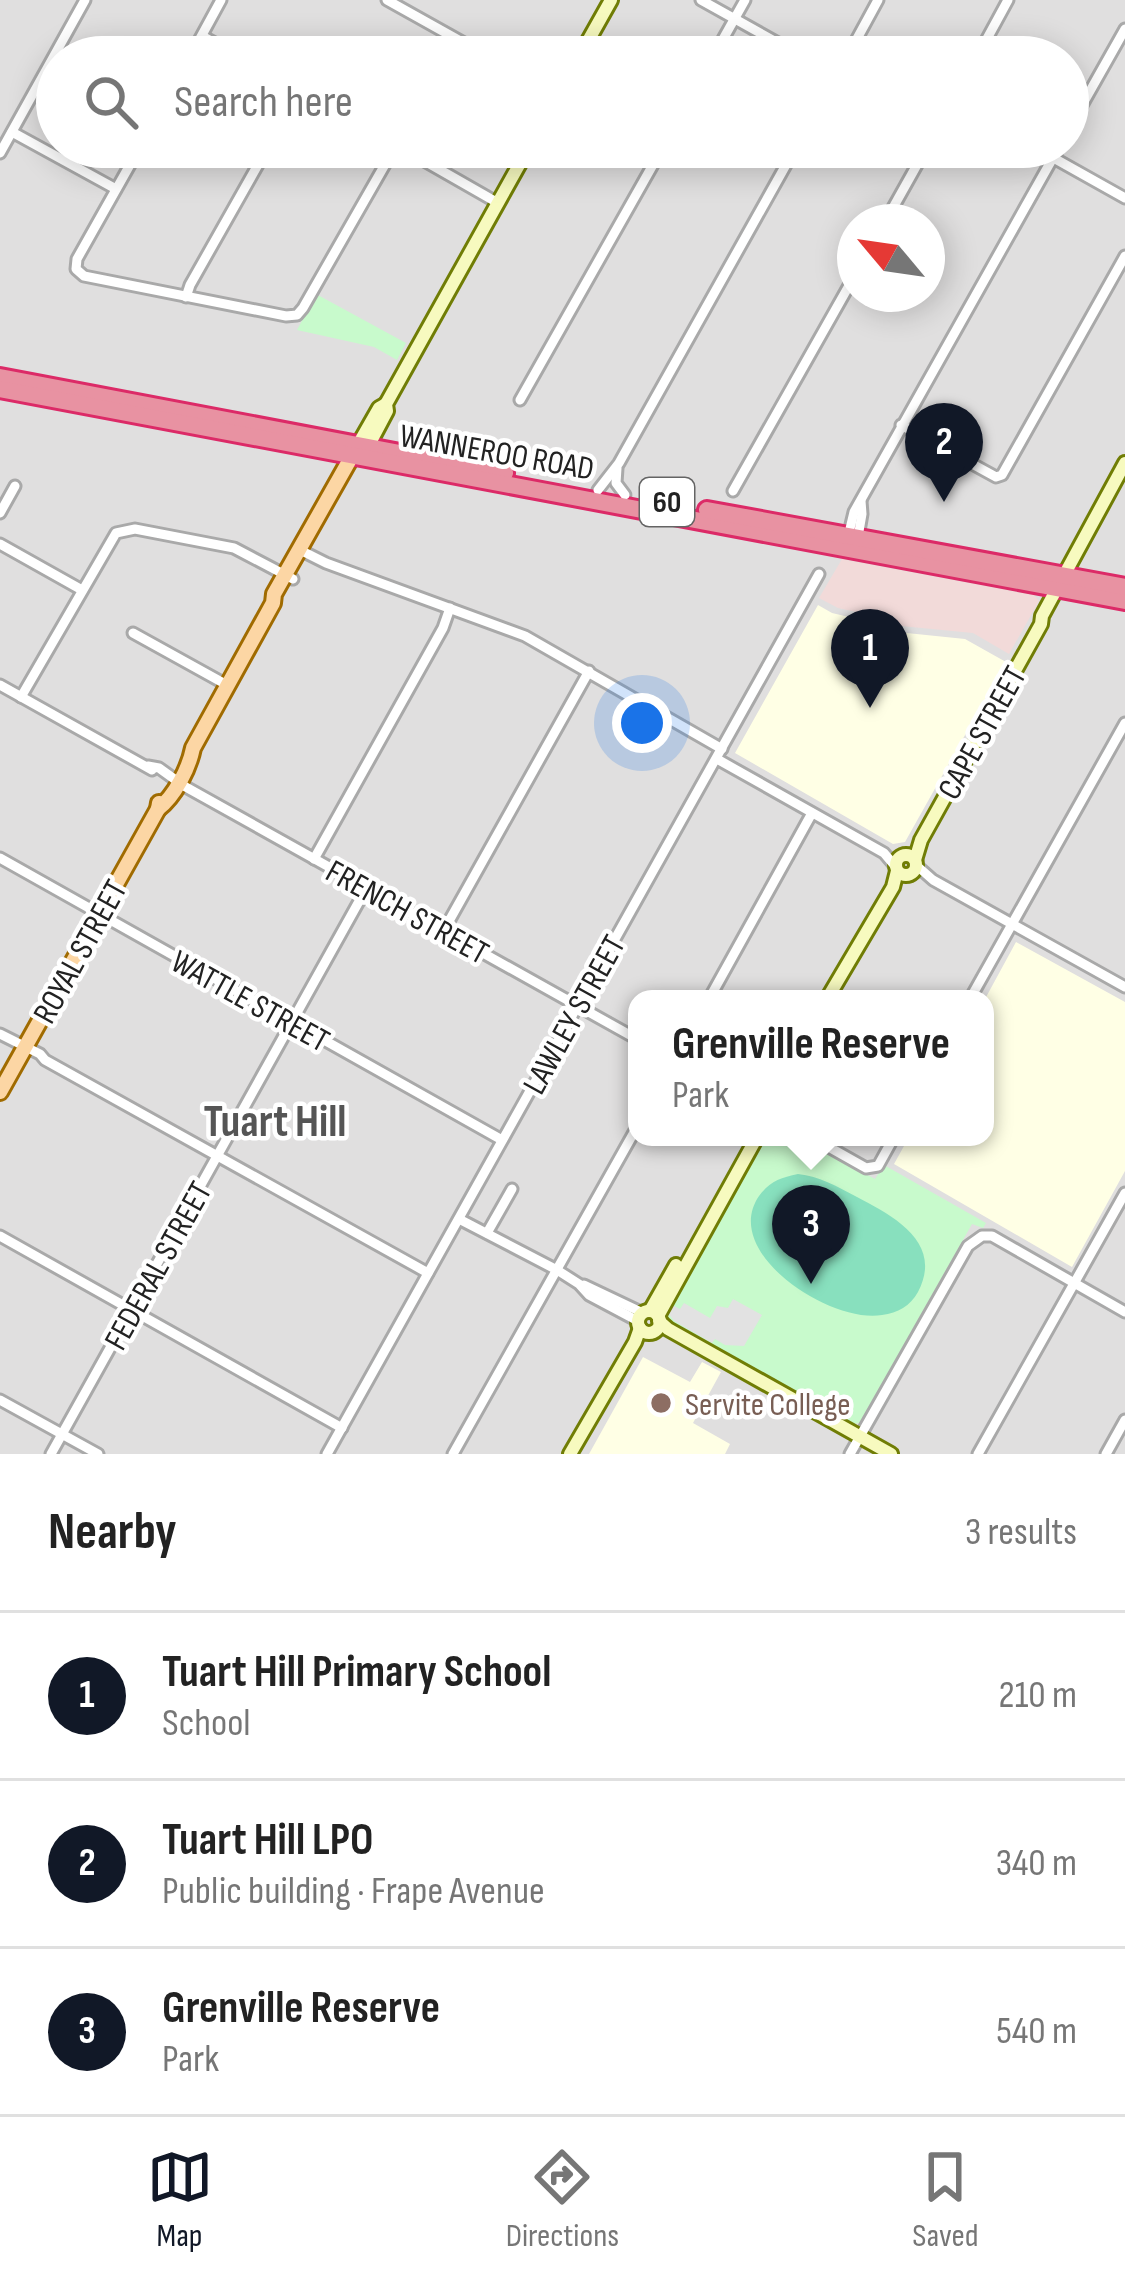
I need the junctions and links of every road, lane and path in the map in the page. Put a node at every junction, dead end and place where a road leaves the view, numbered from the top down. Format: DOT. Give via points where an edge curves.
graph roads {
  1 [pos="85,0"];
  2 [pos="221,0"];
  3 [pos="388,0"];
  4 [pos="611,0"];
  5 [pos="701,0"];
  6 [pos="745,0"];
  7 [pos="878,0"];
  8 [pos="1008,0"];
  9 [pos="735,19"];
  10 [pos="1125,28"];
  11 [pos="65,36"];
  12 [pos="202,36"];
  13 [pos="452,36"];
  14 [pos="591,36"];
  15 [pos="725,36"];
  16 [pos="765,36"];
  17 [pos="859,36"];
  18 [pos="988,36"];
  19 [pos="36,89"];
  20 [pos="1089,92"];
  21 [pos="12,132"];
  22 [pos="36,145"];
  23 [pos="0,153"];
  24 [pos="78,168"];
  25 [pos="128,168"];
  26 [pos="256,168"];
  27 [pos="385,168"];
  28 [pos="436,168"];
  29 [pos="517,168"];
  30 [pos="650,168"];
  31 [pos="784,168"];
  32 [pos="915,168"];
  33 [pos="1047,168"];
  34 [pos="1080,168"];
  35 [pos="116,189"];
  36 [pos="1125,198"];
  37 [pos="498,203"];
  38 [pos="895,204"];
  39 [pos="1125,256"];
  40 [pos="186,297"];
  41 [pos="837,307"];
  42 [pos="0,376"];
  43 [pos="0,389"];
  44 [pos="520,400"];
  45 [pos="901,425"];
  46 [pos="360,451"];
  47 [pos="619,463"];
  48 [pos="1125,463"];
  49 [pos="1125,478"];
  50 [pos="15,486"];
  51 [pos="598,490"];
  52 [pos="733,491"];
  53 [pos="625,495"];
  54 [pos="0,513"];
  55 [pos="857,543"];
  56 [pos="0,544"];
  57 [pos="305,550"];
  58 [pos="1085,555"];
  59 [pos="947,561"];
  60 [pos="819,574"];
  61 [pos="289,577"];
  62 [pos="1096,582"];
  63 [pos="1065,583"];
  64 [pos="1038,585"];
  65 [pos="1125,587"];
  66 [pos="82,590"];
  67 [pos="1125,601"];
  68 [pos="451,608"];
  69 [pos="1042,618"];
  70 [pos="133,633"];
  71 [pos="589,671"];
  72 [pos="0,685"];
  73 [pos="227,685"];
  74 [pos="21,697"];
  75 [pos="1125,723"];
  76 [pos="720,754"];
  77 [pos="173,780"];
  78 [pos="812,813"];
  79 [pos="0,858"];
  80 [pos="314,859"];
  81 [pos="906,865"];
  82 [pos="367,886"];
  83 [pos="99,914"];
  84 [pos="1012,923"];
  85 [pos="444,931"];
  86 [pos="1125,969"];
  87 [pos="1121,985"];
  88 [pos="714,990"];
  89 [pos="836,990"];
  90 [pos="975,990"];
  91 [pos="578,1005"];
  92 [pos="292,1022"];
  93 [pos="628,1034"];
  94 [pos="0,1035"];
  95 [pos="24,1049"];
  96 [pos="0,1092"];
  97 [pos="502,1140"];
  98 [pos="628,1143"];
  99 [pos="742,1146"];
  100 [pos="752,1146"];
  101 [pos="827,1146"];
  102 [pos="889,1146"];
  103 [pos="217,1156"];
  104 [pos="512,1189"];
  105 [pos="1125,1193"];
  106 [pos="459,1219"];
  107 [pos="487,1233"];
  108 [pos="0,1236"];
  109 [pos="557,1270"];
  110 [pos="428,1274"];
  111 [pos="1074,1283"];
  112 [pos="131,1309"];
  113 [pos="1125,1312"];
  114 [pos="649,1322"];
  115 [pos="0,1400"];
  116 [pos="1125,1420"];
  117 [pos="342,1428"];
  118 [pos="62,1434"];
  119 [pos="855,1444"];
  120 [pos="51,1454"];
  121 [pos="98,1454"];
  122 [pos="327,1454"];
  123 [pos="452,1454"];
  124 [pos="574,1454"];
  125 [pos="877,1454"];
  126 [pos="891,1454"];
  127 [pos="978,1454"];
  128 [pos="1106,1454"];
  1 -- 11 [label="street"];
  2 -- 12 [label="street"];
  3 -- 13 [label="street"];
  4 -- 14 [label="street"];
  5 -- 9 [label="street"];
  6 -- 9 [label="street"];
  7 -- 17 [label="street"];
  8 -- 18 [label="street"];
  9 -- 15 [label="street"];
  9 -- 16 [label="street"];
  10 -- 20 [label="street"];
  19 -- 21 [label="street"];
  21 -- 22 [label="street"];
  21 -- 23 [label="street"];
  24 -- 35 [label="street"];
  25 -- 35 [label="street"];
  26 -- 40 [label="street"];
  27 -- 40 [label="street" via="297,314"];
  28 -- 37 [label="street"];
  29 -- 37 [label="street, ROYAL STREET"];
  30 -- 44 [label="street"];
  31 -- 47 [label="street"];
  32 -- 38 [label="street"];
  33 -- 45 [label="street"];
  34 -- 36 [label="street"];
  35 -- 40 [label="street" via="76,269"];
  37 -- 46 [label="street, ROYAL STREET"];
  39 -- 45 [label="street" via="1002,475"];
  41 -- 52 [label="street"];
  42 -- 46 [label="highway, WANNEROO ROAD / 60"];
  43 -- 46 [label="highway, WANNEROO ROAD / 60"];
  45 -- 55 [label="street" via="854,512"];
  46 -- 51 [label="highway, WANNEROO ROAD / 60"];
  46 -- 55 [label="highway, WANNEROO ROAD / 60"];
  46 -- 57 [label="main road, ROYAL STREET"];
  47 -- 51 [label="street"];
  47 -- 53 [label="street" via="616,483"];
  48 -- 63 [label="street, CAPE STREET"];
  49 -- 58 [label="street, CAPE STREET"];
  50 -- 54 [label="street"];
  51 -- 53 [label="highway, WANNEROO ROAD / 60"];
  53 -- 55 [label="highway, WANNEROO ROAD / 60"];
  55 -- 59 [label="highway, WANNEROO ROAD / 60"];
  56 -- 66 [label="street"];
  57 -- 61 [label="main road, ROYAL STREET"];
  57 -- 68 [label="street"];
  58 -- 62 [label="street"];
  58 -- 63 [label="street, CAPE STREET"];
  59 -- 63 [label="highway, WANNEROO ROAD / 60"];
  59 -- 64 [label="highway, WANNEROO ROAD / 60"];
  60 -- 76 [label="street, LAWLEY STREET"];
  61 -- 66 [label="street" via="234,548 135,529 116,533"];
  61 -- 73 [label="main road, ROYAL STREET"];
  62 -- 63 [label="highway, WANNEROO ROAD / 60"];
  62 -- 65 [label="highway, WANNEROO ROAD / 60"];
  63 -- 64 [label="highway, WANNEROO ROAD / 60"];
  63 -- 67 [label="highway, WANNEROO ROAD / 60"];
  63 -- 69 [label="street, CAPE STREET"];
  64 -- 69 [label="street"];
  66 -- 74 [label="street"];
  68 -- 71 [label="street"];
  68 -- 80 [label="street"];
  69 -- 81 [label="street, CAPE STREET"];
  70 -- 73 [label="street"];
  71 -- 76 [label="street"];
  71 -- 85 [label="street"];
  72 -- 74 [label="street, FRENCH STREET"];
  73 -- 77 [label="main road, ROYAL STREET"];
  74 -- 77 [label="street, FRENCH STREET"];
  75 -- 84 [label="street"];
  76 -- 78 [label="street"];
  76 -- 91 [label="street, LAWLEY STREET"];
  77 -- 80 [label="street, FRENCH STREET"];
  77 -- 83 [label="main road, ROYAL STREET"];
  78 -- 81 [label="street"];
  78 -- 88 [label="street"];
  79 -- 83 [label="street, WATTLE STREET"];
  80 -- 82 [label="street, FRENCH STREET"];
  81 -- 84 [label="street"];
  81 -- 89 [label="street, CAPE STREET"];
  82 -- 85 [label="street, FRENCH STREET"];
  82 -- 92 [label="street, FEDERAL STREET"];
  83 -- 92 [label="street, WATTLE STREET"];
  83 -- 95 [label="main road, ROYAL STREET"];
  84 -- 87 [label="street"];
  84 -- 90 [label="street"];
  85 -- 91 [label="street, FRENCH STREET"];
  86 -- 87 [label="street"];
  91 -- 93 [label="street, FRENCH STREET"];
  91 -- 97 [label="street, LAWLEY STREET"];
  92 -- 97 [label="street, WATTLE STREET"];
  92 -- 103 [label="street, FEDERAL STREET"];
  94 -- 95 [label="street"];
  95 -- 96 [label="main road, ROYAL STREET"];
  95 -- 103 [label="street"];
  97 -- 106 [label="street, LAWLEY STREET"];
  98 -- 109 [label="street"];
  99 -- 114 [label="street"];
  100 -- 114 [label="street"];
  101 -- 102 [label="street" via="866,1168 878,1166"];
  103 -- 110 [label="street"];
  103 -- 112 [label="street, FEDERAL STREET"];
  104 -- 107 [label="street"];
  105 -- 111 [label="street"];
  106 -- 107 [label="street"];
  106 -- 110 [label="street, LAWLEY STREET"];
  107 -- 109 [label="street"];
  108 -- 112 [label="street"];
  109 -- 114 [label="street"];
  109 -- 123 [label="street"];
  110 -- 117 [label="street, LAWLEY STREET"];
  111 -- 113 [label="street"];
  111 -- 119 [label="street" via="992,1236 968,1246"];
  111 -- 127 [label="street"];
  112 -- 117 [label="street"];
  112 -- 118 [label="street, FEDERAL STREET"];
  114 -- 119 [label="street"];
  114 -- 124 [label="street"];
  115 -- 118 [label="street"];
  116 -- 128 [label="street"];
  117 -- 122 [label="street, LAWLEY STREET"];
  118 -- 120 [label="street, FEDERAL STREET"];
  118 -- 121 [label="street"];
  119 -- 125 [label="street"];
  119 -- 126 [label="street"];
}
